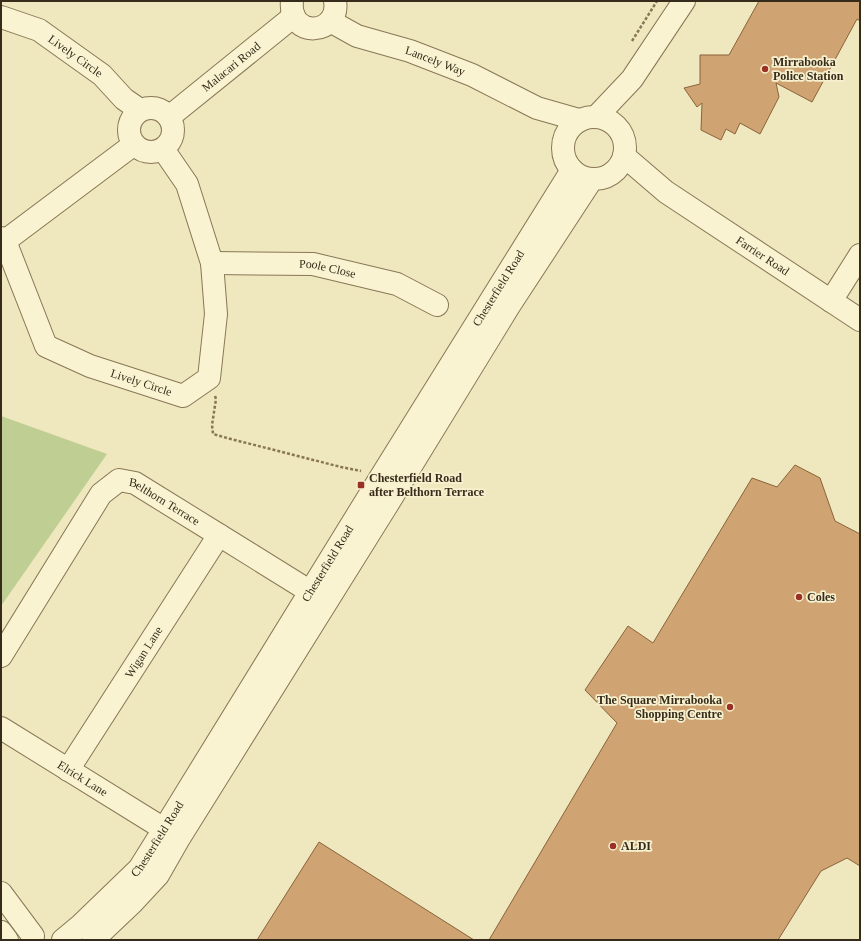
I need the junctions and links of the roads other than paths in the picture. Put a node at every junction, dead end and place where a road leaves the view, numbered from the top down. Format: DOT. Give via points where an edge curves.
graph roads {
  1 [pos="684,1"];
  2 [pos="293,9"];
  3 [pos="333,11"];
  4 [pos="1,17"];
  5 [pos="537,108"];
  6 [pos="140,110"];
  7 [pos="169,117"];
  8 [pos="597,121"];
  9 [pos="563,143"];
  10 [pos="133,144"];
  11 [pos="163,149"];
  12 [pos="621,162"];
  13 [pos="572,170"];
  14 [pos="592,179"];
  15 [pos="3,239"];
  16 [pos="860,255"];
  17 [pos="212,263"];
  18 [pos="831,300"];
  19 [pos="437,305"];
  20 [pos="860,320"];
  21 [pos="485,326"];
  22 [pos="219,534"];
  23 [pos="318,597"];
  24 [pos="1,656"];
  25 [pos="1,728"];
  26 [pos="234,733"];
  27 [pos="68,770"];
  28 [pos="164,829"];
  29 [pos="1,893"];
  30 [pos="1,932"];
  31 [pos="35,939"];
  32 [pos="7,940"];
  33 [pos="63,940"];
  34 [pos="93,940"];
  1 -- 8 [label="street" via="632,79"];
  2 -- 3 [label="street" via="295,20 308,28 316,29 324,26"];
  2 -- 7 [label="street, Malacari Road"];
  3 -- 5 [label="street, Lancely Way" via="357,36 410,50 472,75"];
  4 -- 6 [label="street, Lively Circle" via="39,30 102,74 124,99"];
  5 -- 8 [label="street, Lancely Way"];
  5 -- 9 [label="street, Lancely Way"];
  6 -- 7 [label="street" via="157,109"];
  6 -- 10 [label="street" via="130,120 128,128"];
  7 -- 11 [label="street" via="172,123 172,136"];
  8 -- 9 [label="street" via="571,127 566,132"];
  8 -- 12 [label="street" via="622,134 625,144"];
  9 -- 13 [label="street" via="566,161"];
  10 -- 11 [label="street" via="139,150 148,153"];
  10 -- 15 [label="street"];
  11 -- 17 [label="street" via="187,184"];
  12 -- 14 [label="street" via="611,174"];
  12 -- 18 [label="street, Farrier Road"];
  13 -- 14 [label="street" via="581,177"];
  13 -- 21 [label="street, Chesterfield Road"];
  14 -- 21 [label="street, Chesterfield Road" via="513,299"];
  15 -- 17 [label="street, Lively Circle" via="46,346 90,366 183,396 209,378 216,314"];
  16 -- 18 [label="street"];
  17 -- 19 [label="street, Poole Close" via="313,264 397,284"];
  18 -- 20 [label="street, Farrier Road"];
  21 -- 23 [label="street, Chesterfield Road"];
  21 -- 23 [label="street, Chesterfield Road" via="382,475"];
  22 -- 23 [label="street, Belthorn Terrace"];
  22 -- 24 [label="street, Belthorn Terrace" via="135,483 119,480 101,494"];
  22 -- 27 [label="street, Wigan Lane"];
  23 -- 26 [label="street, Chesterfield Road"];
  25 -- 27 [label="street, Elrick Lane"];
  26 -- 28 [label="street, Chesterfield Road"];
  26 -- 34 [label="street, Chesterfield Road" via="158,875"];
  27 -- 28 [label="street, Elrick Lane"];
  28 -- 33 [label="street, Chesterfield Road" via="139,869 82,925"];
  29 -- 31 [label="street"];
  30 -- 32 [label="street"];
}
